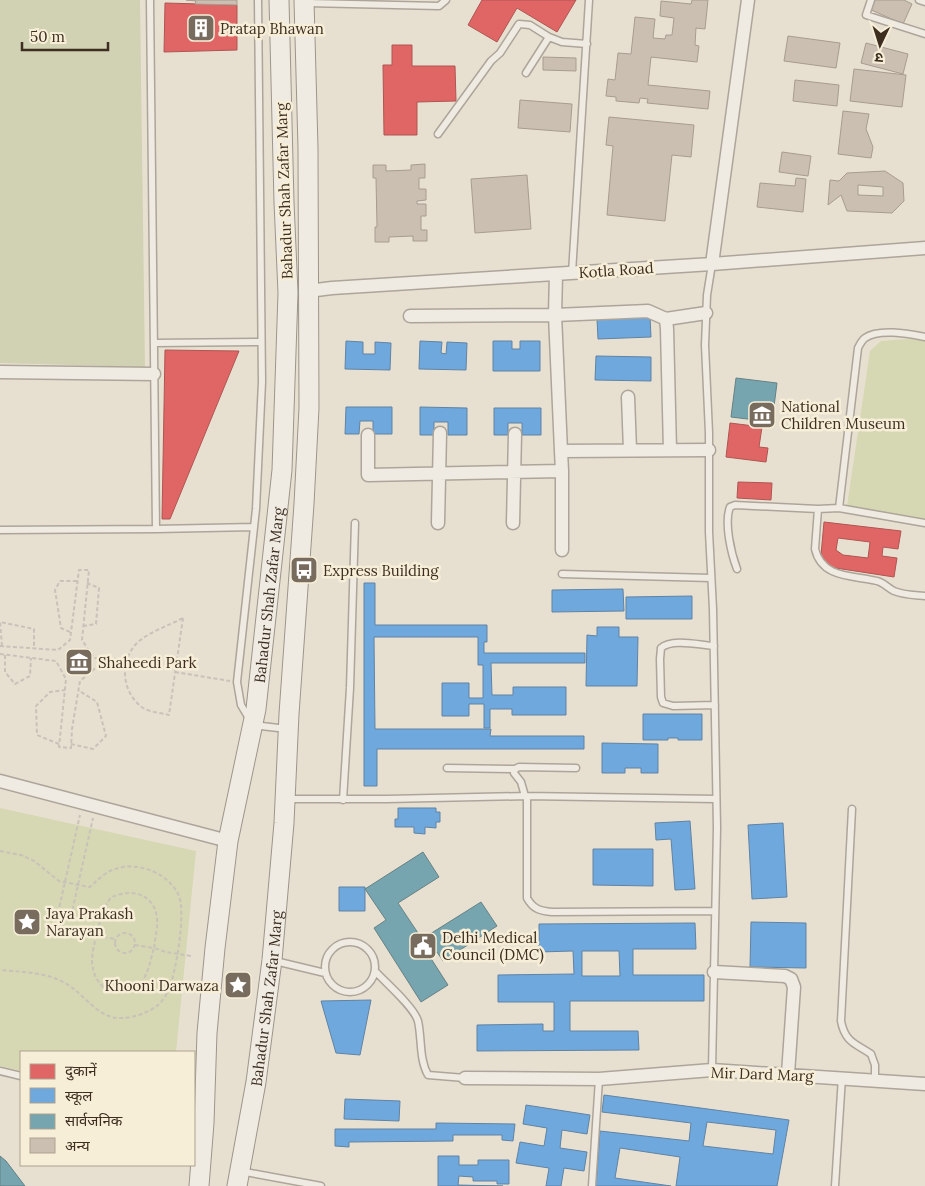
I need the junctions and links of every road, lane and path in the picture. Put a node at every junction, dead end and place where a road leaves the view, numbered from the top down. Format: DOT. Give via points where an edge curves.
graph roads {
  1 [pos="150,0"];
  2 [pos="258,0"];
  3 [pos="278,0"];
  4 [pos="446,0"];
  5 [pos="589,0"];
  6 [pos="748,0"];
  7 [pos="871,0"];
  8 [pos="919,0"];
  9 [pos="304,2"];
  10 [pos="925,2"];
  11 [pos="925,34"];
  12 [pos="549,37"];
  13 [pos="587,44"];
  14 [pos="526,73"];
  15 [pos="438,134"];
  16 [pos="925,243"];
  17 [pos="925,248"];
  18 [pos="712,264"];
  19 [pos="572,273"];
  20 [pos="556,274"];
  21 [pos="308,291"];
  22 [pos="706,313"];
  23 [pos="410,316"];
  24 [pos="555,316"];
  25 [pos="666,319"];
  26 [pos="925,337"];
  27 [pos="262,342"];
  28 [pos="154,343"];
  29 [pos="0,372"];
  30 [pos="154,374"];
  31 [pos="628,397"];
  32 [pos="440,433"];
  33 [pos="515,434"];
  34 [pos="368,435"];
  35 [pos="630,450"];
  36 [pos="670,450"];
  37 [pos="709,450"];
  38 [pos="561,451"];
  39 [pos="562,471"];
  40 [pos="514,472"];
  41 [pos="439,474"];
  42 [pos="839,508"];
  43 [pos="818,509"];
  44 [pos="355,523"];
  45 [pos="438,523"];
  46 [pos="925,523"];
  47 [pos="513,524"];
  48 [pos="254,527"];
  49 [pos="156,529"];
  50 [pos="0,530"];
  51 [pos="562,550"];
  52 [pos="737,568"];
  53 [pos="562,574"];
  54 [pos="711,578"];
  55 [pos="78,581"];
  56 [pos="87,584"];
  57 [pos="925,596"];
  58 [pos="83,626"];
  59 [pos="70,632"];
  60 [pos="1,646"];
  61 [pos="714,646"];
  62 [pos="34,648"];
  63 [pos="0,654"];
  64 [pos="5,654"];
  65 [pos="31,658"];
  66 [pos="127,660"];
  67 [pos="125,670"];
  68 [pos="175,672"];
  69 [pos="237,682"];
  70 [pos="65,690"];
  71 [pos="78,690"];
  72 [pos="715,705"];
  73 [pos="253,725"];
  74 [pos="288,729"];
  75 [pos="59,744"];
  76 [pos="71,744"];
  77 [pos="447,768"];
  78 [pos="576,768"];
  79 [pos="515,769"];
  80 [pos="0,781"];
  81 [pos="526,796"];
  82 [pos="285,799"];
  83 [pos="716,799"];
  84 [pos="343,800"];
  85 [pos="89,805"];
  86 [pos="852,809"];
  87 [pos="228,841"];
  88 [pos="0,851"];
  89 [pos="66,883"];
  90 [pos="78,885"];
  91 [pos="714,911"];
  92 [pos="58,913"];
  93 [pos="71,916"];
  94 [pos="97,936"];
  95 [pos="116,939"];
  96 [pos="134,945"];
  97 [pos="154,948"];
  98 [pos="177,954"];
  99 [pos="191,956"];
  100 [pos="272,960"];
  101 [pos="0,970"];
  102 [pos="375,971"];
  103 [pos="325,972"];
  104 [pos="714,972"];
  105 [pos="712,1070"];
  106 [pos="0,1071"];
  107 [pos="788,1074"];
  108 [pos="20,1076"];
  109 [pos="842,1077"];
  110 [pos="465,1078"];
  111 [pos="599,1079"];
  112 [pos="875,1080"];
  113 [pos="925,1084"];
  114 [pos="238,1178"];
  115 [pos="199,1186"];
  116 [pos="321,1186"];
  117 [pos="592,1186"];
  118 [pos="835,1186"];
  1 -- 28 [label="lane"];
  2 -- 27 [label="lane"];
  3 -- 73 [label="main road, Bahadur Shah Zafar Marg" via="288,293 282,470"];
  4 -- 9 [label="lane" via="439,6"];
  5 -- 13 [label="lane"];
  6 -- 18 [label="street"];
  7 -- 11 [label="lane" via="866,14 869,16"];
  8 -- 10 [label="lane"];
  9 -- 21 [label="main road, Bahadur Shah Zafar Marg"];
  12 -- 13 [label="lane" via="562,42"];
  12 -- 14 [label="lane"];
  12 -- 15 [label="lane" via="530,25 519,24"];
  13 -- 19 [label="lane"];
  16 -- 17 [label="street"];
  17 -- 18 [label="street, Kotla Road"];
  18 -- 19 [label="street, Kotla Road"];
  18 -- 22 [label="lane"];
  19 -- 20 [label="street, Kotla Road"];
  20 -- 21 [label="street, Kotla Road"];
  20 -- 24 [label="street"];
  21 -- 74 [label="main road, Bahadur Shah Zafar Marg" via="309,408"];
  22 -- 25 [label="street"];
  22 -- 37 [label="lane"];
  23 -- 24 [label="street"];
  24 -- 25 [label="street" via="648,311"];
  24 -- 38 [label="street"];
  25 -- 36 [label="street"];
  26 -- 42 [label="lane" via="873,334 863,339 858,348"];
  27 -- 28 [label="lane"];
  27 -- 48 [label="lane"];
  28 -- 30 [label="lane"];
  29 -- 30 [label="street"];
  30 -- 49 [label="lane"];
  31 -- 35 [label="street"];
  32 -- 41 [label="street"];
  33 -- 40 [label="street"];
  34 -- 41 [label="street" via="368,475"];
  35 -- 36 [label="street"];
  35 -- 38 [label="street"];
  36 -- 37 [label="street"];
  37 -- 54 [label="lane"];
  38 -- 39 [label="street"];
  39 -- 40 [label="street"];
  39 -- 51 [label="street"];
  40 -- 41 [label="street"];
  40 -- 47 [label="street"];
  41 -- 45 [label="street"];
  42 -- 43 [label="lane"];
  42 -- 46 [label="lane"];
  43 -- 52 [label="lane" via="732,506 729,513 730,540"];
  43 -- 57 [label="lane" via="815,549 823,566 845,576 880,581 897,592"];
  44 -- 84 [label="lane"];
  48 -- 49 [label="lane"];
  48 -- 69 [label="lane"];
  49 -- 50 [label="lane"];
  53 -- 54 [label="lane"];
  54 -- 61 [label="lane"];
  55 -- 56 [label="path" via="79,570 89,570"];
  55 -- 59 [label="path" via="60,581 55,590 60,628"];
  55 -- 62 [label="path" via="70,640 58,650"];
  56 -- 58 [label="path"];
  56 -- 58 [label="path" via="99,588 96,624"];
  58 -- 66 [label="path" via="82,640 94,658"];
  60 -- 62 [label="path"];
  60 -- 62 [label="path" via="0,622 34,629"];
  61 -- 72 [label="lane"];
  61 -- 72 [label="lane" via="673,642 661,648 660,659 663,703 673,706"];
  63 -- 64 [label="path"];
  64 -- 65 [label="path"];
  64 -- 65 [label="path" via="5,672 15,684 30,676"];
  65 -- 70 [label="path" via="56,661 66,679"];
  66 -- 67 [label="path"];
  66 -- 68 [label="path" via="138,643 184,618"];
  67 -- 68 [label="path" via="127,691 134,700 145,709 169,715"];
  67 -- 71 [label="path" via="98,666 80,680"];
  68 -- 69 [label="path"];
  69 -- 73 [label="lane" via="241,705"];
  70 -- 75 [label="path"];
  70 -- 75 [label="path" via="50,692 36,706 37,735"];
  71 -- 76 [label="path"];
  71 -- 76 [label="path" via="97,702 106,736 93,749"];
  72 -- 83 [label="lane"];
  73 -- 74 [label="lane"];
  73 -- 87 [label="main road, Bahadur Shah Zafar Marg"];
  74 -- 82 [label="main road, Bahadur Shah Zafar Marg"];
  75 -- 76 [label="path" via="59,747 71,748"];
  77 -- 79 [label="lane"];
  78 -- 79 [label="lane"];
  79 -- 81 [label="lane" via="514,774"];
  80 -- 85 [label="street"];
  81 -- 83 [label="lane"];
  81 -- 84 [label="lane"];
  81 -- 91 [label="lane" via="527,898 537,910"];
  82 -- 84 [label="lane"];
  82 -- 100 [label="main road, Bahadur Shah Zafar Marg"];
  83 -- 91 [label="lane"];
  85 -- 87 [label="street"];
  85 -- 89 [label="path"];
  85 -- 90 [label="path"];
  86 -- 112 [label="lane" via="841,1021 849,1039 871,1054"];
  87 -- 115 [label="main road, Bahadur Shah Zafar Marg" via="207,1033"];
  88 -- 89 [label="path" via="34,861"];
  89 -- 90 [label="path"];
  89 -- 92 [label="path"];
  90 -- 93 [label="path"];
  90 -- 98 [label="path" via="90,886 104,874 124,867 146,869 164,876 182,906"];
  91 -- 104 [label="lane"];
  94 -- 95 [label="path"];
  94 -- 97 [label="path" via="110,898 134,892 146,897 154,906 158,925"];
  94 -- 97 [label="path" via="92,970 104,989 116,993 136,988 144,980"];
  95 -- 96 [label="path" via="123,933 130,934"];
  95 -- 96 [label="path" via="117,948 122,952 128,952"];
  96 -- 97 [label="path"];
  97 -- 98 [label="path"];
  98 -- 99 [label="path"];
  98 -- 101 [label="path" via="169,990 159,1004 125,1018 104,1014 64,982"];
  100 -- 103 [label="lane"];
  100 -- 114 [label="main road, Bahadur Shah Zafar Marg" via="256,1082"];
  102 -- 103 [label="lane" via="364,988 350,992 337,989"];
  102 -- 103 [label="lane" via="374,957 365,946 345,941 328,952"];
  102 -- 110 [label="lane" via="418,1020 424,1067 428,1075"];
  104 -- 105 [label="lane"];
  104 -- 107 [label="street" via="791,979 794,987"];
  105 -- 107 [label="street, Mir Dard Marg"];
  105 -- 111 [label="street, Mir Dard Marg"];
  106 -- 108 [label="lane"];
  107 -- 109 [label="street, Mir Dard Marg"];
  109 -- 112 [label="street, Mir Dard Marg"];
  109 -- 118 [label="lane"];
  110 -- 111 [label="street, Mir Dard Marg"];
  111 -- 117 [label="lane"];
  112 -- 113 [label="street, Mir Dard Marg"];
  114 -- 116 [label="lane"];
}
